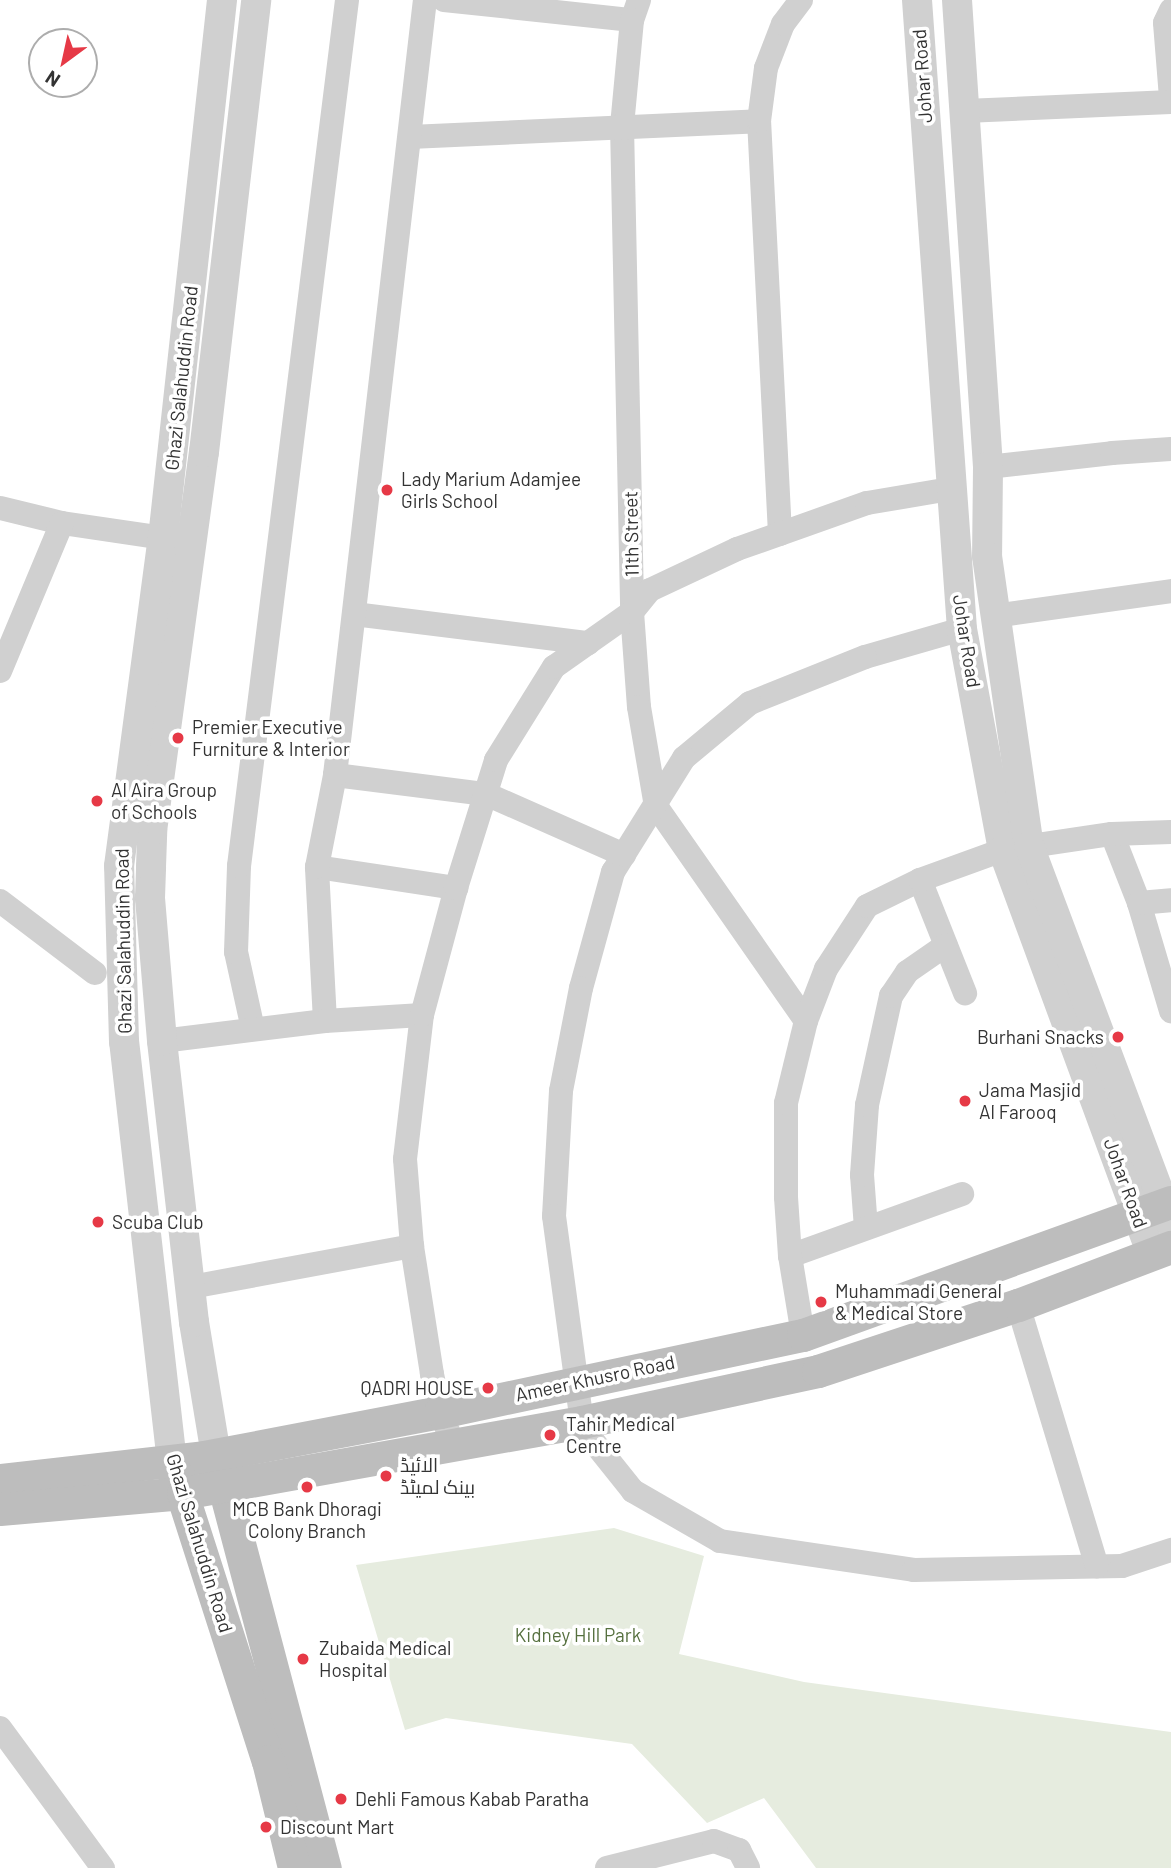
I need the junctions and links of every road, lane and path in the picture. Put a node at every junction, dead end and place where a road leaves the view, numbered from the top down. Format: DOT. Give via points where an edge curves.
graph roads {
  1 [pos="222,0"];
  2 [pos="256,0"];
  3 [pos="347,0"];
  4 [pos="425,0"];
  5 [pos="444,0"];
  6 [pos="801,0"];
  7 [pos="916,0"];
  8 [pos="957,0"];
  9 [pos="636,10"];
  10 [pos="1171,10"];
  11 [pos="924,91"];
  12 [pos="964,99"];
  13 [pos="1171,100"];
  14 [pos="759,121"];
  15 [pos="622,125"];
  16 [pos="410,137"];
  17 [pos="1171,449"];
  18 [pos="988,462"];
  19 [pos="949,476"];
  20 [pos="0,508"];
  21 [pos="62,523"];
  22 [pos="780,534"];
  23 [pos="163,538"];
  24 [pos="1171,591"];
  25 [pos="632,612"];
  26 [pos="354,614"];
  27 [pos="994,615"];
  28 [pos="962,629"];
  29 [pos="588,643"];
  30 [pos="0,671"];
  31 [pos="335,775"];
  32 [pos="486,794"];
  33 [pos="656,806"];
  34 [pos="1171,832"];
  35 [pos="1112,834"];
  36 [pos="1016,848"];
  37 [pos="624,855"];
  38 [pos="317,867"];
  39 [pos="920,880"];
  40 [pos="456,888"];
  41 [pos="1171,900"];
  42 [pos="0,901"];
  43 [pos="1139,903"];
  44 [pos="946,945"];
  45 [pos="95,973"];
  46 [pos="965,993"];
  47 [pos="1171,1012"];
  48 [pos="422,1015"];
  49 [pos="325,1021"];
  50 [pos="806,1021"];
  51 [pos="253,1029"];
  52 [pos="162,1041"];
  53 [pos="167,1080"];
  54 [pos="129,1087"];
  55 [pos="962,1194"];
  56 [pos="1161,1211"];
  57 [pos="866,1228"];
  58 [pos="412,1246"];
  59 [pos="1161,1251"];
  60 [pos="790,1256"];
  61 [pos="191,1287"];
  62 [pos="1017,1305"];
  63 [pos="803,1335"];
  64 [pos="576,1382"];
  65 [pos="440,1412"];
  66 [pos="582,1422"];
  67 [pos="454,1446"];
  68 [pos="172,1462"];
  69 [pos="219,1471"];
  70 [pos="0,1479"];
  71 [pos="183,1493"];
  72 [pos="0,1509"];
  73 [pos="1171,1550"];
  74 [pos="1097,1566"];
  75 [pos="0,1728"];
  76 [pos="103,1868"];
  77 [pos="294,1868"];
  78 [pos="325,1868"];
  79 [pos="607,1868"];
  80 [pos="748,1868"];
  1 -- 23 [label="street, Ghazi Salahuddin Road"];
  2 -- 52 [label="street, Ghazi Salahuddin Road" via="204,452 152,831 150,898"];
  3 -- 51 [label="street" via="239,866 236,952"];
  4 -- 16 [label="street"];
  5 -- 9 [label="street"];
  6 -- 14 [label="street" via="783,24 766,68"];
  7 -- 11 [label="street, Johar Road"];
  8 -- 12 [label="street, Johar Road"];
  9 -- 15 [label="street, 11th Street"];
  10 -- 13 [label="street" via="1164,23"];
  11 -- 12 [label="street"];
  11 -- 19 [label="street, Johar Road"];
  12 -- 13 [label="street"];
  12 -- 18 [label="street, Johar Road"];
  14 -- 15 [label="street"];
  14 -- 22 [label="street"];
  15 -- 16 [label="street"];
  15 -- 25 [label="street, 11th Street"];
  16 -- 26 [label="street"];
  17 -- 18 [label="street"];
  18 -- 19 [label="street"];
  18 -- 27 [label="street, Johar Road" via="987,556"];
  19 -- 22 [label="street"];
  19 -- 28 [label="street, Johar Road"];
  20 -- 21 [label="street"];
  21 -- 23 [label="street"];
  21 -- 30 [label="street"];
  22 -- 25 [label="street" via="650,590"];
  23 -- 54 [label="street, Ghazi Salahuddin Road" via="118,866"];
  24 -- 27 [label="street"];
  25 -- 29 [label="street"];
  25 -- 33 [label="street, 11th Street" via="639,707"];
  26 -- 29 [label="street"];
  26 -- 31 [label="street"];
  27 -- 36 [label="street, Johar Road"];
  28 -- 33 [label="street" via="865,657 750,703 684,758"];
  28 -- 36 [label="street, Johar Road"];
  29 -- 32 [label="street" via="554,667 496,760"];
  31 -- 32 [label="street"];
  31 -- 38 [label="street"];
  32 -- 37 [label="street"];
  32 -- 40 [label="street"];
  33 -- 37 [label="street"];
  33 -- 50 [label="street, 11th Street"];
  34 -- 35 [label="street"];
  35 -- 36 [label="street"];
  35 -- 43 [label="street"];
  36 -- 39 [label="street"];
  36 -- 56 [label="street, Johar Road"];
  37 -- 64 [label="street" via="613,872 581,988 561,1091 554,1216"];
  38 -- 40 [label="street"];
  38 -- 49 [label="street"];
  39 -- 44 [label="street"];
  39 -- 50 [label="street" via="867,906 827,968"];
  40 -- 48 [label="street"];
  41 -- 43 [label="street"];
  42 -- 45 [label="street"];
  43 -- 47 [label="street"];
  44 -- 46 [label="street"];
  44 -- 57 [label="street" via="907,972 891,996 867,1105 862,1175"];
  48 -- 49 [label="street"];
  48 -- 58 [label="street" via="405,1159"];
  49 -- 51 [label="street"];
  50 -- 60 [label="street" via="786,1103"];
  51 -- 52 [label="street"];
  52 -- 53 [label="street, Ghazi Salahuddin Road"];
  53 -- 54 [label="street"];
  53 -- 61 [label="street, Ghazi Salahuddin Road"];
  54 -- 68 [label="street, Ghazi Salahuddin Road"];
  55 -- 57 [label="street"];
  56 -- 59 [label="street, Johar Road"];
  56 -- 63 [label="main road, Ameer Khusro Road"];
  57 -- 60 [label="street"];
  58 -- 61 [label="street"];
  58 -- 65 [label="street"];
  59 -- 62 [label="main road, Ameer Khusro Road"];
  60 -- 63 [label="street"];
  61 -- 69 [label="street, Ghazi Salahuddin Road"];
  62 -- 66 [label="main road, Ameer Khusro Road" via="818,1371"];
  62 -- 74 [label="street"];
  63 -- 64 [label="main road, Ameer Khusro Road"];
  64 -- 65 [label="main road, Ameer Khusro Road"];
  64 -- 66 [label="street"];
  65 -- 67 [label="street"];
  65 -- 69 [label="main road, Ameer Khusro Road"];
  66 -- 67 [label="main road, Ameer Khusro Road"];
  66 -- 74 [label="street" via="633,1491 720,1541 914,1570"];
  67 -- 69 [label="main road, Ameer Khusro Road"];
  68 -- 69 [label="main road, Ameer Khusro Road"];
  68 -- 70 [label="main road, Ameer Khusro Road"];
  68 -- 71 [label="main road, Ghazi Salahuddin Road"];
  69 -- 71 [label="main road, Ameer Khusro Road"];
  69 -- 78 [label="main road, Ghazi Salahuddin Road"];
  71 -- 72 [label="main road, Ameer Khusro Road"];
  71 -- 77 [label="main road, Ghazi Salahuddin Road" via="268,1761"];
  73 -- 74 [label="street" via="1122,1566"];
  75 -- 76 [label="street"];
  79 -- 80 [label="street" via="715,1841 739,1850"];
}
